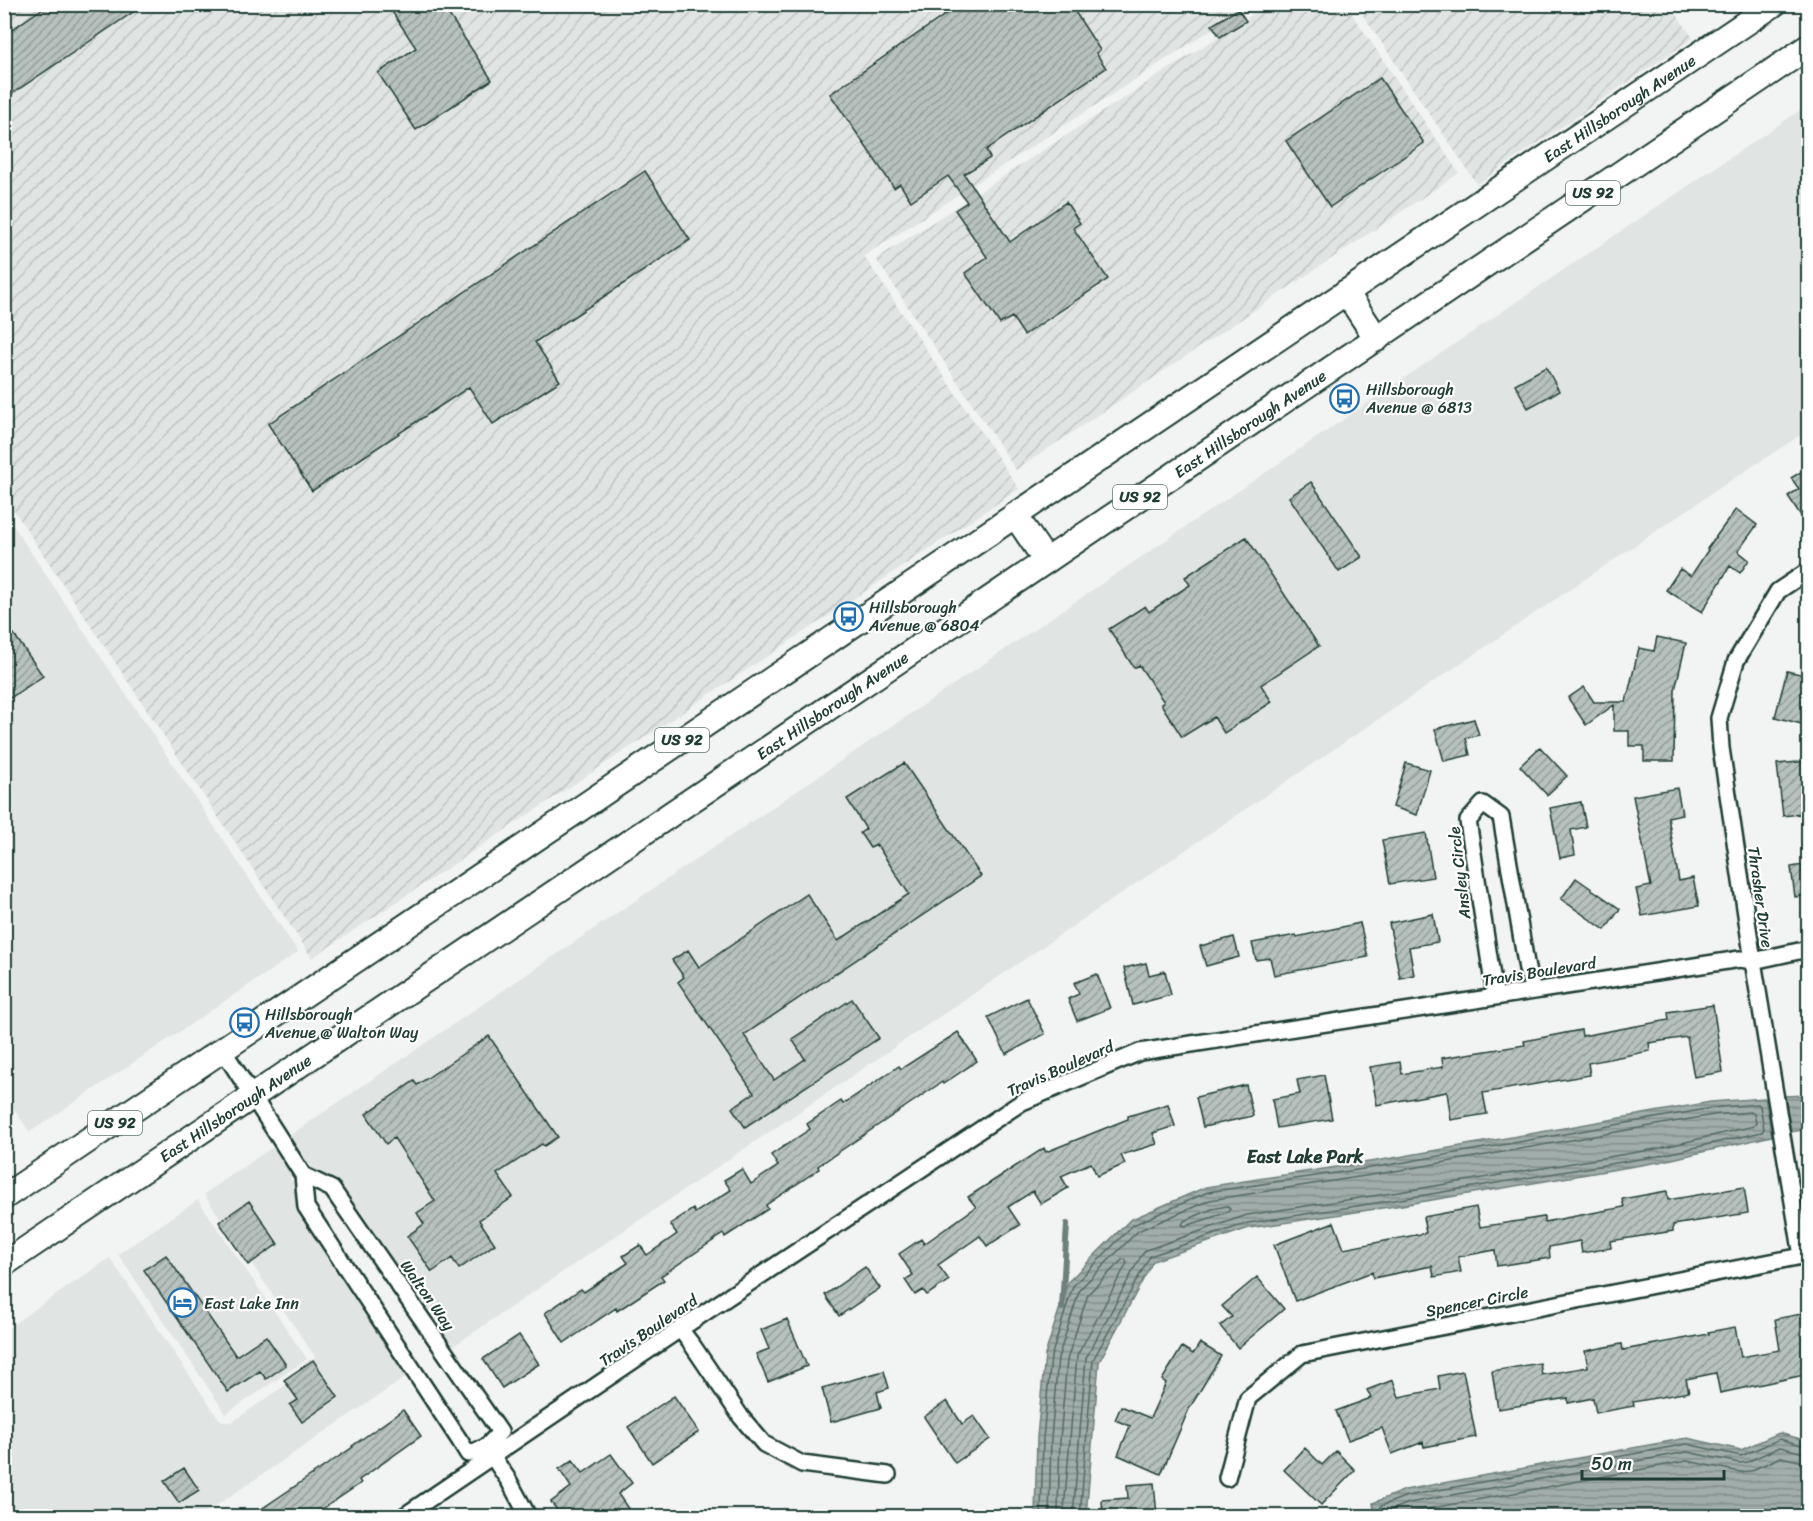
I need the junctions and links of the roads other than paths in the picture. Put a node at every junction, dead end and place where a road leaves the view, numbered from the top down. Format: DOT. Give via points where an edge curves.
graph roads {
  1 [pos="1773,4"];
  2 [pos="1809,47"];
  3 [pos="1346,292"];
  4 [pos="1377,339"];
  5 [pos="1015,515"];
  6 [pos="1046,561"];
  7 [pos="1809,571"];
  8 [pos="1809,949"];
  9 [pos="1753,961"];
  10 [pos="1533,990"];
  11 [pos="1495,996"];
  12 [pos="223,1050"];
  13 [pos="252,1097"];
  14 [pos="303,1175"];
  15 [pos="4,1197"];
  16 [pos="1805,1256"];
  17 [pos="4,1264"];
  18 [pos="680,1329"];
  19 [pos="490,1452"];
  20 [pos="888,1475"];
  21 [pos="1227,1478"];
  22 [pos="404,1516"];
  23 [pos="528,1516"];
  1 -- 3 [label="main road, East Hillsborough Avenue / US 92"];
  2 -- 4 [label="main road, East Hillsborough Avenue / US 92"];
  3 -- 4 [label="main road"];
  3 -- 5 [label="main road, East Hillsborough Avenue / US 92"];
  4 -- 6 [label="main road, East Hillsborough Avenue / US 92"];
  5 -- 6 [label="main road"];
  5 -- 12 [label="main road, East Hillsborough Avenue / US 92"];
  6 -- 13 [label="main road, East Hillsborough Avenue / US 92"];
  7 -- 9 [label="street, Thrasher Drive" via="1779,591 1772,601 1736,661 1719,718"];
  8 -- 9 [label="street, Travis Boulevard"];
  9 -- 10 [label="street, Travis Boulevard" via="1740,959"];
  9 -- 16 [label="street, Thrasher Drive"];
  10 -- 11 [label="street, Travis Boulevard"];
  10 -- 11 [label="street, Ansley Circle" via="1502,817 1484,804 1467,820"];
  11 -- 18 [label="street, Travis Boulevard" via="1140,1052 1022,1102"];
  12 -- 13 [label="street"];
  12 -- 15 [label="main road, East Hillsborough Avenue / US 92"];
  13 -- 14 [label="street"];
  13 -- 17 [label="main road, East Hillsborough Avenue / US 92"];
  14 -- 19 [label="street" via="306,1207 459,1441 468,1454"];
  14 -- 19 [label="street, Walton Way" via="332,1189 492,1419 500,1432"];
  16 -- 21 [label="street, Spencer Circle" via="1302,1354 1248,1398"];
  18 -- 19 [label="street, Travis Boulevard"];
  18 -- 20 [label="street" via="764,1444 802,1464"];
  19 -- 22 [label="street, Travis Boulevard"];
  19 -- 23 [label="street"];
}
